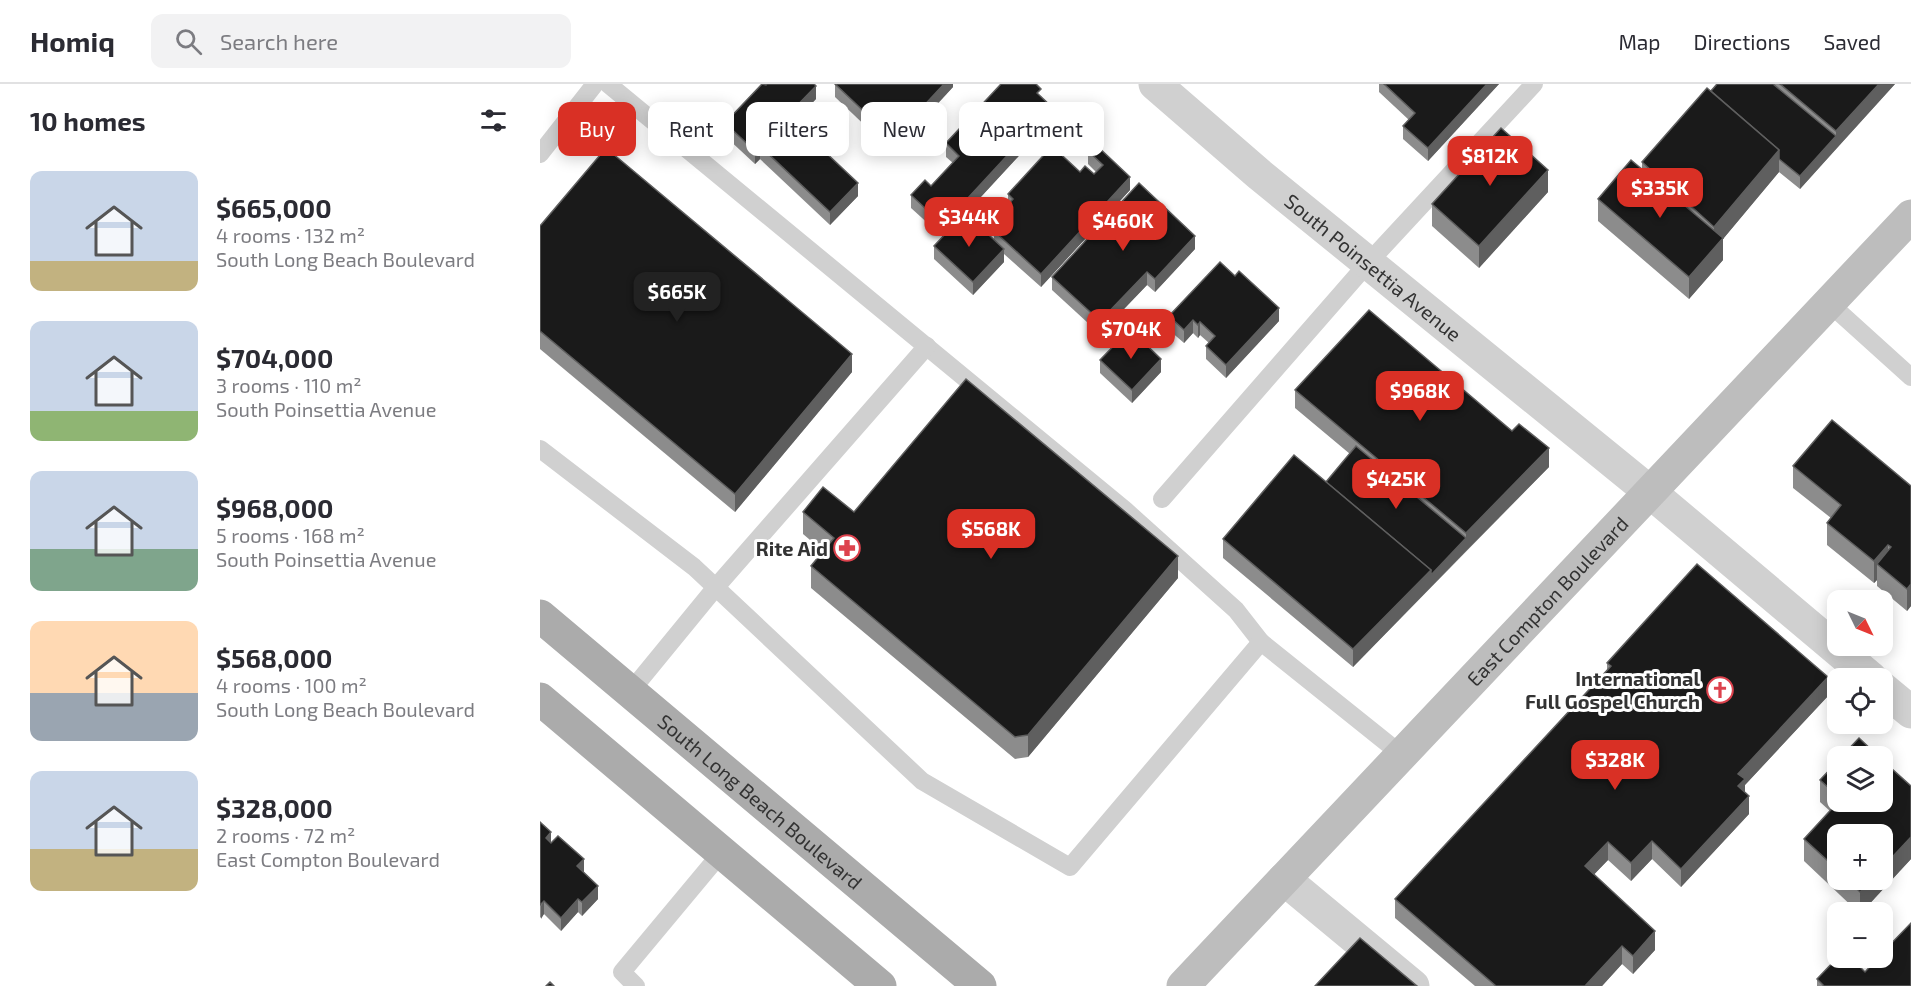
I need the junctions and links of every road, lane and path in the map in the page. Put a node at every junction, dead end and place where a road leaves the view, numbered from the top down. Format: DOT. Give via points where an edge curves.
graph roads {
  1 [pos="595,84"];
  2 [pos="608,84"];
  3 [pos="1155,84"];
  4 [pos="1534,84"];
  5 [pos="540,154"];
  6 [pos="1911,216"];
  7 [pos="1368,263"];
  8 [pos="1829,303"];
  9 [pos="927,346"];
  10 [pos="1911,377"];
  11 [pos="540,448"];
  12 [pos="1650,492"];
  13 [pos="1162,499"];
  14 [pos="716,587"];
  15 [pos="540,616"];
  16 [pos="1261,642"];
  17 [pos="1859,668"];
  18 [pos="630,692"];
  19 [pos="1893,697"];
  20 [pos="540,699"];
  21 [pos="1911,711"];
  22 [pos="1402,755"];
  23 [pos="722,852"];
  24 [pos="1284,879"];
  25 [pos="636,986"];
  26 [pos="880,986"];
  27 [pos="980,986"];
  28 [pos="1183,986"];
  29 [pos="1413,986"];
  1 -- 5 [label="lane"];
  2 -- 9 [label="lane"];
  3 -- 7 [label="street, South Poinsettia Avenue"];
  4 -- 7 [label="lane"];
  6 -- 8 [label="main road, East Compton Boulevard"];
  7 -- 12 [label="street, South Poinsettia Avenue"];
  7 -- 13 [label="lane"];
  8 -- 10 [label="lane"];
  8 -- 12 [label="main road, East Compton Boulevard"];
  9 -- 14 [label="lane"];
  9 -- 16 [label="lane" via="1125,510 1236,610"];
  11 -- 14 [label="lane"];
  12 -- 17 [label="street, South Poinsettia Avenue"];
  12 -- 22 [label="main road, East Compton Boulevard"];
  14 -- 16 [label="lane" via="922,781 1070,867"];
  14 -- 18 [label="lane"];
  15 -- 18 [label="main road, South Long Beach Boulevard"];
  16 -- 22 [label="lane"];
  18 -- 27 [label="main road, South Long Beach Boulevard"];
  19 -- 21 [label="street"];
  20 -- 23 [label="main road"];
  22 -- 24 [label="main road, East Compton Boulevard"];
  23 -- 25 [label="lane" via="621,972"];
  23 -- 26 [label="main road"];
  24 -- 28 [label="main road, East Compton Boulevard"];
  24 -- 29 [label="street"];
}
